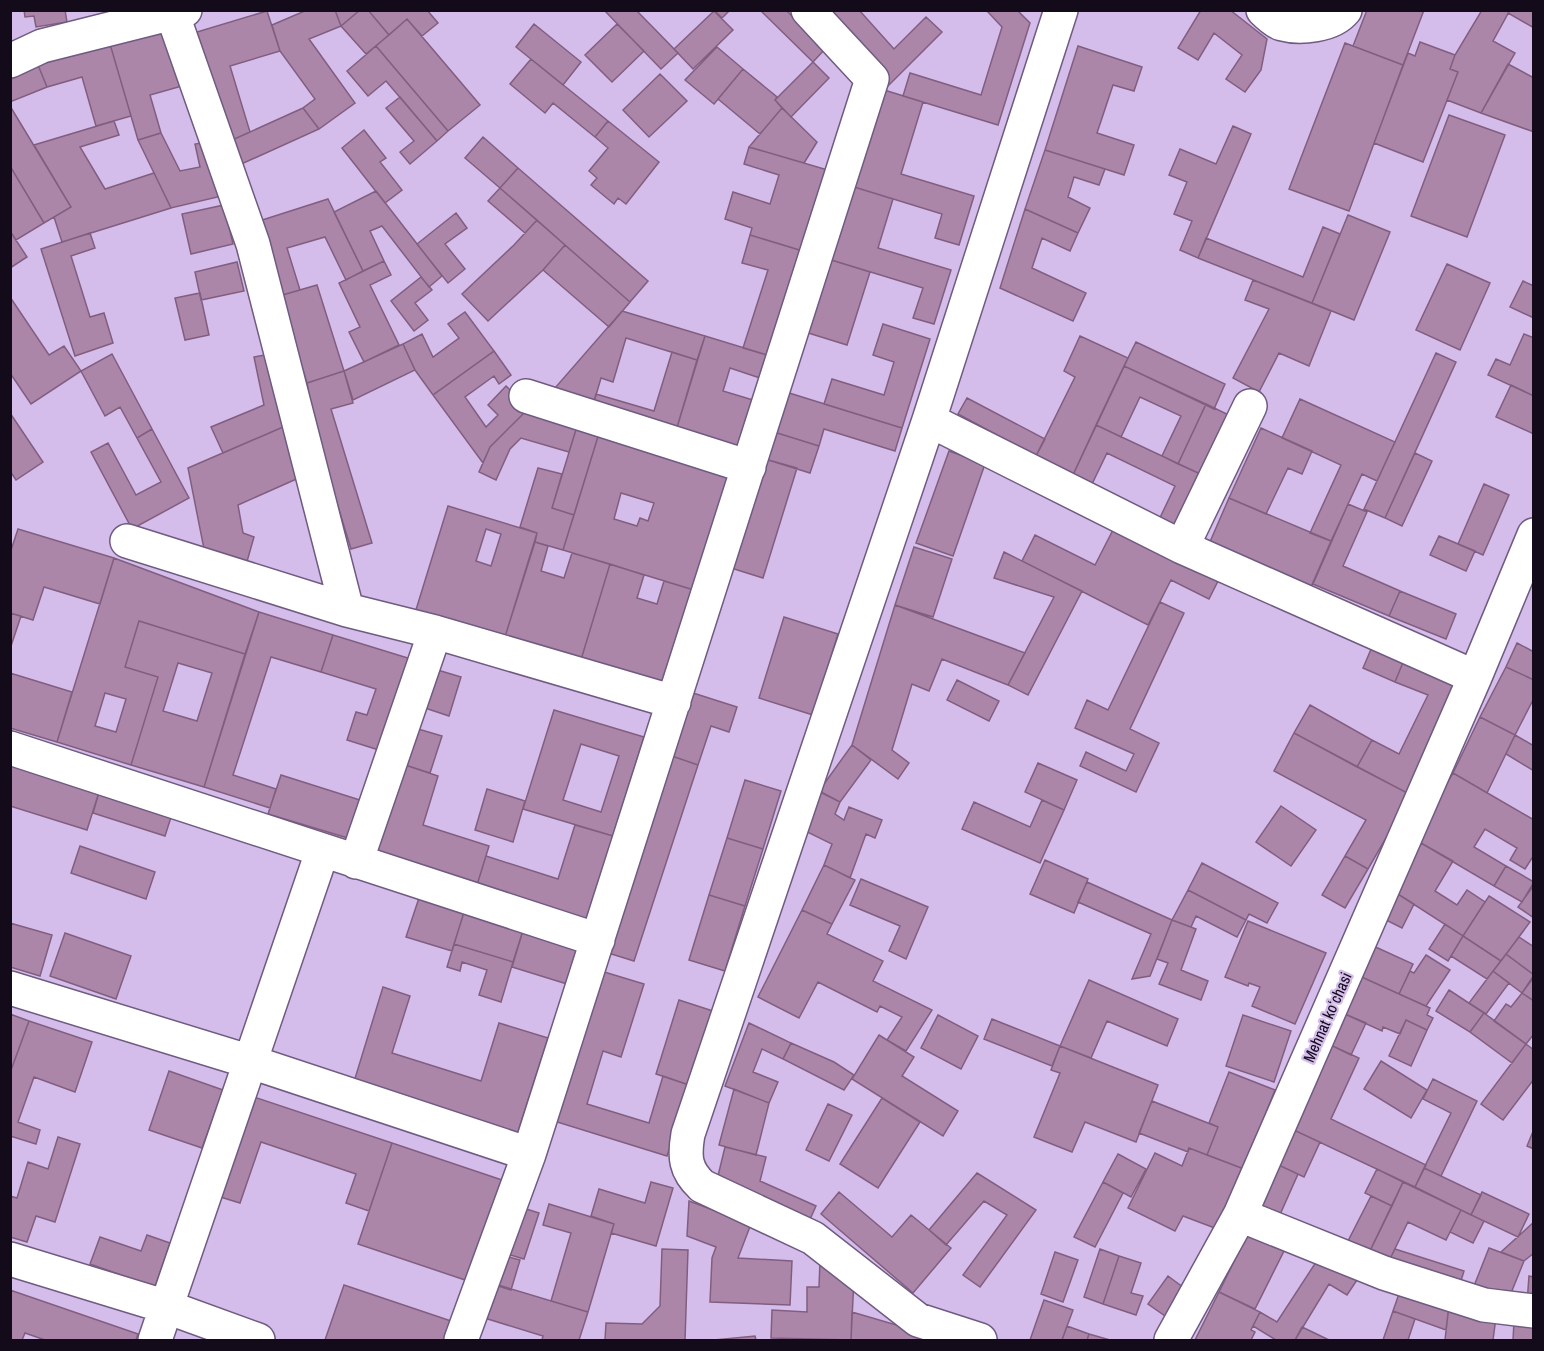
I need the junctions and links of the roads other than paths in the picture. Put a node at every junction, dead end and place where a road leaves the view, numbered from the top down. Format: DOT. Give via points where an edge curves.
graph roads {
  1 [pos="808,10"];
  2 [pos="1061,10"];
  3 [pos="1263,10"];
  4 [pos="1345,10"];
  5 [pos="176,11"];
  6 [pos="10,62"];
  7 [pos="526,396"];
  8 [pos="1251,406"];
  9 [pos="928,420"];
  10 [pos="749,467"];
  11 [pos="1533,535"];
  12 [pos="127,541"];
  13 [pos="1182,547"];
  14 [pos="347,610"];
  15 [pos="435,632"];
  16 [pos="1475,677"];
  17 [pos="674,702"];
  18 [pos="10,748"];
  19 [pos="322,852"];
  20 [pos="357,862"];
  21 [pos="598,940"];
  22 [pos="10,988"];
  23 [pos="251,1062"];
  24 [pos="529,1154"];
  25 [pos="1240,1215"];
  26 [pos="10,1259"];
  27 [pos="167,1307"];
  28 [pos="1533,1311"];
  29 [pos="154,1341"];
  30 [pos="258,1341"];
  31 [pos="461,1341"];
  32 [pos="980,1341"];
  33 [pos="1171,1341"];
  1 -- 10 [label="street" via="873,79"];
  2 -- 9 [label="street"];
  3 -- 4 [label="street" via="1281,24 1303,26 1329,21"];
  5 -- 6 [label="street" via="42,46"];
  5 -- 14 [label="street" via="253,244"];
  7 -- 10 [label="street"];
  8 -- 13 [label="street"];
  9 -- 13 [label="street"];
  9 -- 32 [label="street" via="688,1134 686,1164 702,1186 813,1238 918,1320"];
  10 -- 17 [label="street"];
  11 -- 16 [label="street, Mehnat koʻchasi"];
  12 -- 14 [label="street"];
  13 -- 16 [label="street"];
  14 -- 15 [label="street"];
  15 -- 17 [label="street"];
  15 -- 20 [label="street"];
  16 -- 25 [label="street, Mehnat koʻchasi"];
  17 -- 21 [label="street"];
  18 -- 19 [label="street"];
  19 -- 20 [label="street"];
  19 -- 23 [label="street"];
  20 -- 21 [label="street"];
  21 -- 24 [label="street"];
  22 -- 23 [label="street"];
  23 -- 24 [label="street"];
  23 -- 27 [label="street"];
  24 -- 31 [label="street"];
  25 -- 28 [label="street" via="1395,1276 1485,1305"];
  25 -- 33 [label="street, Mehnat koʻchasi"];
  26 -- 27 [label="street"];
  27 -- 29 [label="street"];
  27 -- 30 [label="street"];
}
